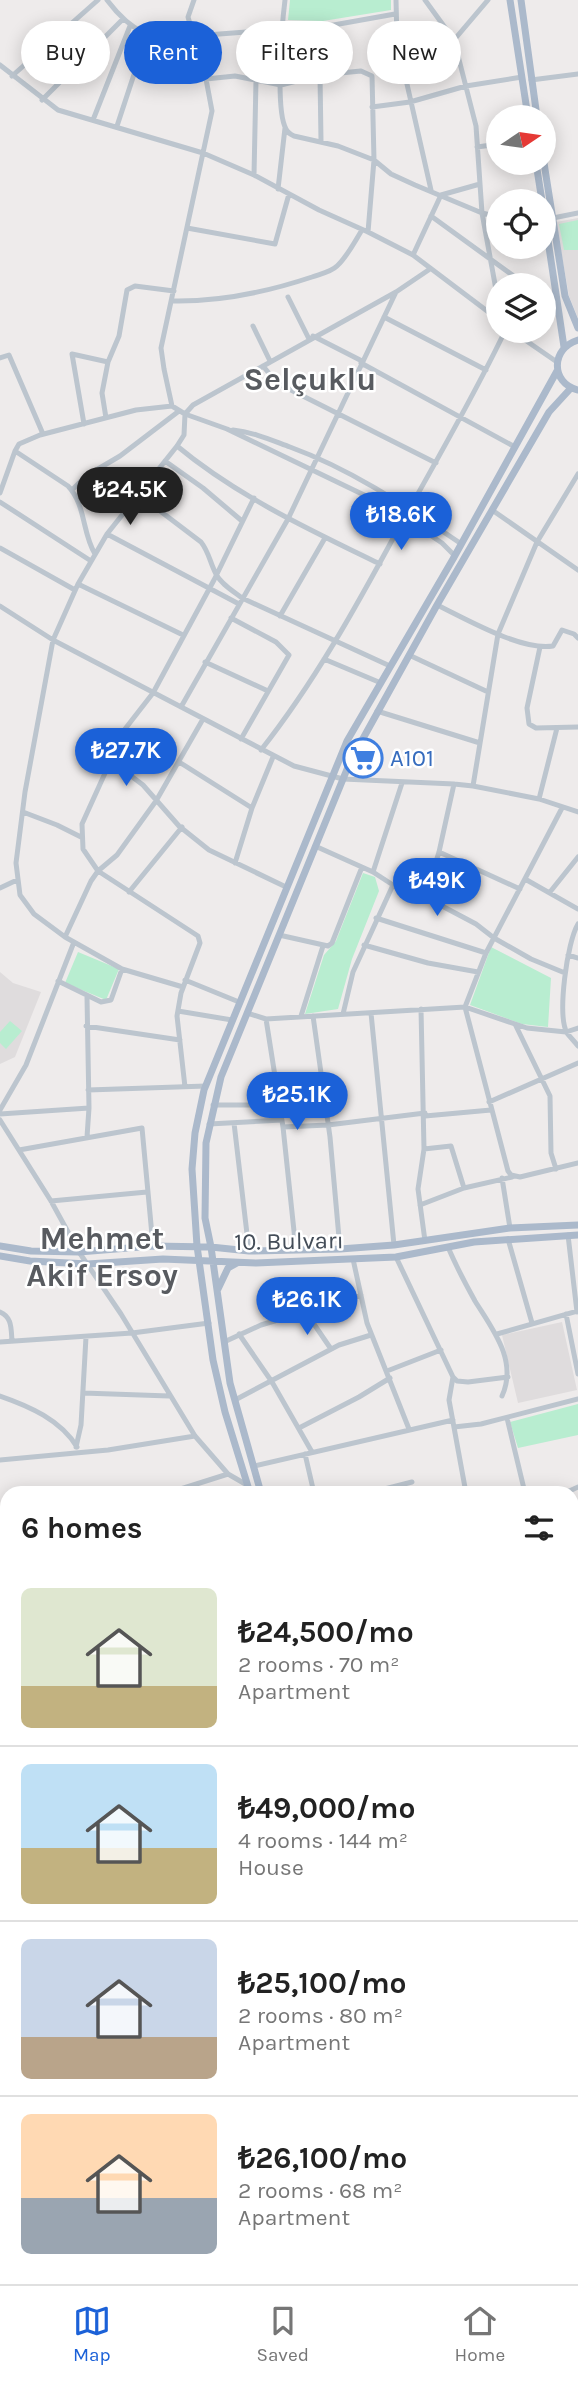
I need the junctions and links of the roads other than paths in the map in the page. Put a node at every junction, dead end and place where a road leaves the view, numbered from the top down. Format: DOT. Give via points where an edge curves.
graph roads {
  1 [pos="98,0"];
  2 [pos="107,0"];
  3 [pos="194,0"];
  4 [pos="285,0"];
  5 [pos="396,0"];
  6 [pos="425,0"];
  7 [pos="488,0"];
  8 [pos="510,0"];
  9 [pos="521,0"];
  10 [pos="395,14"];
  11 [pos="122,20"];
  12 [pos="189,21"];
  13 [pos="282,21"];
  14 [pos="440,21"];
  15 [pos="353,22"];
  16 [pos="461,32"];
  17 [pos="124,43"];
  18 [pos="461,67"];
  19 [pos="1,70"];
  20 [pos="353,72"];
  21 [pos="578,74"];
  22 [pos="12,76"];
  23 [pos="522,77"];
  24 [pos="531,80"];
  25 [pos="131,84"];
  26 [pos="207,84"];
  27 [pos="256,84"];
  28 [pos="276,84"];
  29 [pos="285,84"];
  30 [pos="320,84"];
  31 [pos="281,85"];
  32 [pos="466,86"];
  33 [pos="43,100"];
  34 [pos="410,102"];
  35 [pos="526,105"];
  36 [pos="535,105"];
  37 [pos="372,107"];
  38 [pos="93,120"];
  39 [pos="117,126"];
  40 [pos="285,128"];
  41 [pos="321,141"];
  42 [pos="486,146"];
  43 [pos="477,147"];
  44 [pos="203,153"];
  45 [pos="374,160"];
  46 [pos="254,175"];
  47 [pos="480,184"];
  48 [pos="278,189"];
  49 [pos="431,190"];
  50 [pos="289,194"];
  51 [pos="441,194"];
  52 [pos="482,213"];
  53 [pos="578,213"];
  54 [pos="486,214"];
  55 [pos="431,216"];
  56 [pos="556,217"];
  57 [pos="187,228"];
  58 [pos="365,231"];
  59 [pos="556,238"];
  60 [pos="413,255"];
  61 [pos="549,259"];
  62 [pos="491,260"];
  63 [pos="429,269"];
  64 [pos="493,273"];
  65 [pos="509,273"];
  66 [pos="174,291"];
  67 [pos="396,292"];
  68 [pos="288,297"];
  69 [pos="172,302"];
  70 [pos="558,307"];
  71 [pos="486,311"];
  72 [pos="384,317"];
  73 [pos="253,326"];
  74 [pos="578,328"];
  75 [pos="311,337"];
  76 [pos="578,340"];
  77 [pos="500,343"];
  78 [pos="529,343"];
  79 [pos="564,347"];
  80 [pos="0,358"];
  81 [pos="270,361"];
  82 [pos="107,362"];
  83 [pos="362,362"];
  84 [pos="556,362"];
  85 [pos="263,366"];
  86 [pos="486,370"];
  87 [pos="557,371"];
  88 [pos="575,389"];
  89 [pos="172,406"];
  90 [pos="339,412"];
  91 [pos="182,413"];
  92 [pos="461,416"];
  93 [pos="106,418"];
  94 [pos="84,424"];
  95 [pos="227,429"];
  96 [pos="43,434"];
  97 [pos="177,446"];
  98 [pos="515,447"];
  99 [pos="15,451"];
  100 [pos="317,457"];
  101 [pos="165,461"];
  102 [pos="436,463"];
  103 [pos="310,470"];
  104 [pos="578,474"];
  105 [pos="72,490"];
  106 [pos="0,493"];
  107 [pos="139,495"];
  108 [pos="254,498"];
  109 [pos="0,502"];
  110 [pos="410,509"];
  111 [pos="492,510"];
  112 [pos="405,517"];
  113 [pos="288,519"];
  114 [pos="242,521"];
  115 [pos="107,534"];
  116 [pos="325,538"];
  117 [pos="537,542"];
  118 [pos="460,543"];
  119 [pos="0,548"];
  120 [pos="95,554"];
  121 [pos="454,555"];
  122 [pos="91,562"];
  123 [pos="380,564"];
  124 [pos="578,570"];
  125 [pos="216,574"];
  126 [pos="77,587"];
  127 [pos="209,589"];
  128 [pos="241,601"];
  129 [pos="437,605"];
  130 [pos="0,606"];
  131 [pos="280,615"];
  132 [pos="231,618"];
  133 [pos="578,627"];
  134 [pos="498,634"];
  135 [pos="184,635"];
  136 [pos="576,636"];
  137 [pos="53,640"];
  138 [pos="335,642"];
  139 [pos="540,647"];
  140 [pos="409,655"];
  141 [pos="324,659"];
  142 [pos="205,662"];
  143 [pos="390,666"];
  144 [pos="381,683"];
  145 [pos="268,691"];
  146 [pos="488,692"];
  147 [pos="153,693"];
  148 [pos="181,707"];
  149 [pos="377,711"];
  150 [pos="203,719"];
  151 [pos="578,726"];
  152 [pos="557,728"];
  153 [pos="241,739"];
  154 [pos="480,743"];
  155 [pos="261,750"];
  156 [pos="273,757"];
  157 [pos="110,760"];
  158 [pos="179,762"];
  159 [pos="332,777"];
  160 [pos="343,779"];
  161 [pos="402,783"];
  162 [pos="454,783"];
  163 [pos="473,786"];
  164 [pos="539,799"];
  165 [pos="156,801"];
  166 [pos="578,801"];
  167 [pos="253,808"];
  168 [pos="562,808"];
  169 [pos="577,811"];
  170 [pos="23,812"];
  171 [pos="181,827"];
  172 [pos="81,837"];
  173 [pos="315,846"];
  174 [pos="439,852"];
  175 [pos="578,857"];
  176 [pos="235,863"];
  177 [pos="362,867"];
  178 [pos="98,871"];
  179 [pos="373,872"];
  180 [pos="525,879"];
  181 [pos="17,880"];
  182 [pos="393,885"];
  183 [pos="286,887"];
  184 [pos="0,888"];
  185 [pos="520,889"];
  186 [pos="129,891"];
  187 [pos="550,892"];
  188 [pos="425,897"];
  189 [pos="578,909"];
  190 [pos="376,918"];
  191 [pos="578,924"];
  192 [pos="279,935"];
  193 [pos="65,937"];
  194 [pos="494,938"];
  195 [pos="74,942"];
  196 [pos="364,945"];
  197 [pos="323,946"];
  198 [pos="486,953"];
  199 [pos="568,955"];
  200 [pos="578,958"];
  201 [pos="122,969"];
  202 [pos="478,971"];
  203 [pos="565,973"];
  204 [pos="185,980"];
  205 [pos="58,981"];
  206 [pos="183,987"];
  207 [pos="87,997"];
  208 [pos="239,1002"];
  209 [pos="465,1007"];
  210 [pos="421,1009"];
  211 [pos="178,1011"];
  212 [pos="247,1013"];
  213 [pos="371,1013"];
  214 [pos="343,1014"];
  215 [pos="301,1016"];
  216 [pos="313,1016"];
  217 [pos="266,1018"];
  218 [pos="232,1020"];
  219 [pos="515,1024"];
  220 [pos="86,1026"];
  221 [pos="578,1028"];
  222 [pos="566,1032"];
  223 [pos="180,1040"];
  224 [pos="578,1046"];
  225 [pos="578,1063"];
  226 [pos="541,1078"];
  227 [pos="206,1086"];
  228 [pos="185,1087"];
  229 [pos="88,1090"];
  230 [pos="489,1102"];
  231 [pos="213,1105"];
  232 [pos="89,1108"];
  233 [pos="280,1108"];
  234 [pos="491,1110"];
  235 [pos="0,1112"];
  236 [pos="425,1114"];
  237 [pos="381,1119"];
  238 [pos="0,1120"];
  239 [pos="282,1120"];
  240 [pos="234,1123"];
  241 [pos="209,1124"];
  242 [pos="328,1125"];
  243 [pos="283,1127"];
  244 [pos="88,1137"];
  245 [pos="424,1149"];
  246 [pos="19,1150"];
  247 [pos="578,1163"];
  248 [pos="556,1169"];
  249 [pos="516,1177"];
  250 [pos="502,1178"];
  251 [pos="464,1188"];
  252 [pos="147,1192"];
  253 [pos="51,1201"];
  254 [pos="420,1205"];
  255 [pos="205,1219"];
  256 [pos="578,1225"];
  257 [pos="510,1228"];
  258 [pos="568,1235"];
  259 [pos="578,1235"];
  260 [pos="508,1239"];
  261 [pos="425,1241"];
  262 [pos="394,1245"];
  263 [pos="0,1246"];
  264 [pos="153,1246"];
  265 [pos="197,1246"];
  266 [pos="212,1247"];
  267 [pos="448,1247"];
  268 [pos="340,1249"];
  269 [pos="237,1250"];
  270 [pos="296,1250"];
  271 [pos="249,1251"];
  272 [pos="79,1252"];
  273 [pos="0,1256"];
  274 [pos="396,1257"];
  275 [pos="353,1259"];
  276 [pos="199,1261"];
  277 [pos="213,1261"];
  278 [pos="239,1262"];
  279 [pos="88,1264"];
  280 [pos="218,1289"];
  281 [pos="361,1295"];
  282 [pos="304,1311"];
  283 [pos="577,1311"];
  284 [pos="0,1312"];
  285 [pos="566,1314"];
  286 [pos="209,1323"];
  287 [pos="532,1323"];
  288 [pos="132,1333"];
  289 [pos="239,1334"];
  290 [pos="497,1334"];
  291 [pos="371,1335"];
  292 [pos="86,1337"];
  293 [pos="12,1340"];
  294 [pos="0,1342"];
  295 [pos="224,1342"];
  296 [pos="331,1349"];
  297 [pos="441,1350"];
  298 [pos="577,1358"];
  299 [pos="578,1374"];
  300 [pos="389,1375"];
  301 [pos="453,1377"];
  302 [pos="509,1377"];
  303 [pos="272,1382"];
  304 [pos="83,1393"];
  305 [pos="0,1396"];
  306 [pos="169,1396"];
  307 [pos="502,1396"];
  308 [pos="578,1399"];
  309 [pos="235,1400"];
  310 [pos="507,1418"];
  311 [pos="453,1423"];
  312 [pos="299,1428"];
  313 [pos="409,1429"];
  314 [pos="195,1436"];
  315 [pos="78,1450"];
  316 [pos="313,1452"];
  317 [pos="305,1454"];
  318 [pos="0,1460"];
  319 [pos="254,1466"];
  320 [pos="228,1474"];
  321 [pos="412,1482"];
  322 [pos="190,1486"];
  323 [pos="244,1486"];
  324 [pos="247,1486"];
  325 [pos="259,1486"];
  326 [pos="312,1486"];
  327 [pos="396,1486"];
  328 [pos="465,1486"];
  329 [pos="523,1486"];
  1 -- 22 [label="street"];
  2 -- 11 [label="street"];
  3 -- 12 [label="street"];
  4 -- 13 [label="street"];
  5 -- 10 [label="street"];
  6 -- 14 [label="street"];
  7 -- 16 [label="street"];
  8 -- 23 [label="main road"];
  9 -- 24 [label="main road"];
  10 -- 15 [label="street"];
  10 -- 34 [label="street"];
  11 -- 33 [label="street"];
  17 -- 38 [label="street"];
  18 -- 32 [label="street"];
  19 -- 22 [label="street"];
  20 -- 37 [label="street" via="367,73 373,80"];
  21 -- 24 [label="street"];
  22 -- 33 [label="street"];
  23 -- 32 [label="street"];
  23 -- 35 [label="main road"];
  24 -- 36 [label="main road"];
  25 -- 39 [label="street"];
  26 -- 44 [label="street" via="212,111"];
  27 -- 46 [label="street"];
  28 -- 31 [label="street"];
  29 -- 31 [label="street"];
  30 -- 41 [label="street"];
  31 -- 40 [label="street"];
  32 -- 34 [label="street"];
  32 -- 43 [label="street"];
  33 -- 38 [label="street" via="58,110"];
  34 -- 37 [label="street"];
  34 -- 49 [label="street"];
  37 -- 45 [label="street"];
  38 -- 39 [label="street"];
  39 -- 44 [label="street"];
  40 -- 41 [label="street" via="294,136"];
  40 -- 48 [label="street"];
  41 -- 45 [label="street"];
  42 -- 43 [label="street"];
  43 -- 47 [label="street"];
  44 -- 46 [label="street"];
  44 -- 57 [label="street"];
  45 -- 49 [label="street" via="391,174"];
  45 -- 58 [label="street"];
  46 -- 48 [label="street"];
  47 -- 51 [label="street"];
  47 -- 52 [label="street"];
  48 -- 50 [label="street"];
  49 -- 51 [label="street"];
  50 -- 57 [label="street" via="275,244"];
  50 -- 58 [label="street"];
  51 -- 52 [label="street"];
  51 -- 55 [label="street"];
  52 -- 54 [label="street"];
  52 -- 62 [label="street"];
  53 -- 56 [label="street"];
  55 -- 60 [label="street"];
  55 -- 62 [label="street"];
  57 -- 66 [label="street"];
  58 -- 60 [label="street"];
  58 -- 69 [label="street" via="337,267 327,271 248,294"];
  59 -- 74 [label="main road" via="565,296"];
  60 -- 63 [label="street"];
  61 -- 70 [label="main road"];
  62 -- 64 [label="street"];
  62 -- 65 [label="street"];
  63 -- 67 [label="street"];
  63 -- 71 [label="street"];
  66 -- 69 [label="street"];
  66 -- 82 [label="street" via="135,286 127,290 119,336"];
  67 -- 72 [label="street"];
  67 -- 75 [label="street"];
  68 -- 75 [label="street"];
  69 -- 89 [label="street" via="162,357"];
  70 -- 79 [label="main road"];
  72 -- 83 [label="street"];
  72 -- 86 [label="street"];
  73 -- 81 [label="street"];
  75 -- 81 [label="street"];
  75 -- 83 [label="street"];
  76 -- 79 [label="main road"];
  77 -- 86 [label="street"];
  78 -- 84 [label="street"];
  79 -- 84 [label="main road"];
  80 -- 96 [label="street" via="9,355"];
  81 -- 85 [label="street"];
  82 -- 93 [label="street" via="102,393"];
  82 -- 94 [label="street" via="72,354"];
  83 -- 90 [label="street"];
  83 -- 92 [label="street"];
  84 -- 87 [label="main road"];
  85 -- 90 [label="street" via="277,383"];
  85 -- 91 [label="street"];
  86 -- 92 [label="street"];
  87 -- 88 [label="main road"];
  87 -- 98 [label="main road"];
  88 -- 111 [label="main road" via="549,412"];
  89 -- 91 [label="street"];
  89 -- 93 [label="street"];
  90 -- 100 [label="street"];
  90 -- 102 [label="street"];
  91 -- 95 [label="street"];
  91 -- 97 [label="street" via="185,428"];
  91 -- 105 [label="street"];
  92 -- 98 [label="street"];
  92 -- 102 [label="street"];
  93 -- 94 [label="street"];
  94 -- 96 [label="street"];
  95 -- 100 [label="street"];
  95 -- 103 [label="street"];
  96 -- 99 [label="street" via="27,439"];
  97 -- 101 [label="street"];
  97 -- 108 [label="street" via="207,471"];
  98 -- 118 [label="main road"];
  99 -- 105 [label="street"];
  99 -- 106 [label="street"];
  100 -- 103 [label="street"];
  100 -- 110 [label="street"];
  101 -- 107 [label="street"];
  101 -- 114 [label="street"];
  102 -- 110 [label="street"];
  103 -- 112 [label="street"];
  103 -- 113 [label="street"];
  104 -- 117 [label="street"];
  105 -- 120 [label="street"];
  107 -- 115 [label="street"];
  107 -- 125 [label="street" via="201,542"];
  108 -- 113 [label="street"];
  108 -- 114 [label="street"];
  109 -- 122 [label="street"];
  110 -- 112 [label="street"];
  110 -- 118 [label="street"];
  111 -- 117 [label="street"];
  111 -- 129 [label="main road"];
  112 -- 121 [label="street"];
  112 -- 123 [label="street"];
  113 -- 116 [label="street"];
  113 -- 128 [label="street"];
  114 -- 125 [label="street"];
  115 -- 120 [label="street"];
  115 -- 127 [label="street"];
  116 -- 123 [label="street"];
  116 -- 131 [label="street"];
  117 -- 124 [label="street"];
  117 -- 134 [label="street"];
  118 -- 121 [label="main road"];
  119 -- 126 [label="street"];
  120 -- 122 [label="street"];
  121 -- 143 [label="main road"];
  122 -- 126 [label="street"];
  123 -- 138 [label="street"];
  125 -- 127 [label="street"];
  125 -- 128 [label="street"];
  126 -- 135 [label="street"];
  126 -- 137 [label="street"];
  127 -- 128 [label="street"];
  127 -- 135 [label="street"];
  128 -- 131 [label="street"];
  128 -- 132 [label="street"];
  129 -- 134 [label="street"];
  129 -- 140 [label="main road"];
  130 -- 137 [label="street"];
  131 -- 138 [label="street"];
  132 -- 142 [label="street"];
  132 -- 145 [label="street" via="289,655"];
  133 -- 136 [label="street"];
  134 -- 139 [label="street"];
  134 -- 146 [label="street"];
  135 -- 147 [label="street"];
  136 -- 139 [label="street" via="562,630 553,646"];
  137 -- 147 [label="street"];
  137 -- 170 [label="street"];
  138 -- 141 [label="street"];
  138 -- 143 [label="street"];
  139 -- 152 [label="street" via="527,720 532,727"];
  140 -- 146 [label="street"];
  140 -- 149 [label="main road"];
  141 -- 144 [label="street"];
  141 -- 155 [label="street"];
  142 -- 145 [label="street"];
  142 -- 148 [label="street"];
  143 -- 144 [label="main road"];
  144 -- 159 [label="main road"];
  145 -- 153 [label="street"];
  146 -- 154 [label="street"];
  147 -- 148 [label="street"];
  147 -- 157 [label="street" via="125,730"];
  148 -- 150 [label="street"];
  149 -- 154 [label="street"];
  149 -- 160 [label="main road"];
  150 -- 153 [label="street"];
  150 -- 158 [label="street"];
  151 -- 152 [label="street"];
  152 -- 164 [label="street"];
  153 -- 155 [label="street"];
  154 -- 163 [label="street"];
  155 -- 156 [label="street"];
  156 -- 159 [label="street"];
  156 -- 167 [label="street"];
  157 -- 165 [label="street"];
  157 -- 172 [label="street" via="85,814"];
  158 -- 165 [label="street"];
  158 -- 167 [label="street"];
  159 -- 160 [label="street"];
  159 -- 183 [label="main road"];
  160 -- 161 [label="street"];
  160 -- 173 [label="main road"];
  161 -- 162 [label="street"];
  161 -- 179 [label="street"];
  162 -- 163 [label="street"];
  162 -- 174 [label="street"];
  163 -- 164 [label="street"];
  164 -- 168 [label="street"];
  165 -- 171 [label="street"];
  165 -- 178 [label="street" via="117,855"];
  166 -- 169 [label="street"];
  167 -- 176 [label="street"];
  168 -- 169 [label="street"];
  168 -- 180 [label="street"];
  170 -- 172 [label="street"];
  170 -- 181 [label="street"];
  171 -- 176 [label="street"];
  171 -- 186 [label="street"];
  172 -- 178 [label="street" via="89,862"];
  173 -- 177 [label="street"];
  173 -- 192 [label="main road"];
  174 -- 185 [label="street"];
  174 -- 188 [label="street"];
  175 -- 187 [label="street"];
  176 -- 183 [label="street"];
  177 -- 179 [label="street"];
  177 -- 197 [label="street" via="332,943"];
  178 -- 186 [label="street"];
  178 -- 193 [label="street"];
  179 -- 182 [label="street"];
  180 -- 185 [label="street"];
  180 -- 187 [label="street"];
  181 -- 184 [label="street"];
  181 -- 193 [label="street" via="20,895 34,914"];
  182 -- 188 [label="street"];
  182 -- 190 [label="street"];
  183 -- 208 [label="main road"];
  185 -- 194 [label="street"];
  186 -- 204 [label="street" via="198,936 200,943"];
  187 -- 189 [label="street"];
  188 -- 194 [label="street"];
  190 -- 196 [label="street"];
  190 -- 198 [label="street"];
  191 -- 199 [label="street"];
  192 -- 197 [label="street"];
  192 -- 212 [label="main road"];
  193 -- 195 [label="street"];
  194 -- 198 [label="street"];
  194 -- 203 [label="street"];
  195 -- 201 [label="street"];
  195 -- 205 [label="street"];
  196 -- 202 [label="street"];
  196 -- 214 [label="street"];
  197 -- 215 [label="street"];
  198 -- 202 [label="street"];
  199 -- 200 [label="street"];
  199 -- 203 [label="street"];
  201 -- 206 [label="street"];
  201 -- 207 [label="street" via="111,1000"];
  202 -- 209 [label="street"];
  203 -- 222 [label="street"];
  204 -- 206 [label="street"];
  204 -- 208 [label="street"];
  205 -- 207 [label="street"];
  205 -- 235 [label="street" via="26,1065"];
  206 -- 211 [label="street"];
  207 -- 220 [label="street"];
  208 -- 218 [label="main road"];
  209 -- 210 [label="street"];
  209 -- 219 [label="street"];
  209 -- 230 [label="street"];
  210 -- 213 [label="street"];
  210 -- 236 [label="street"];
  211 -- 218 [label="street"];
  211 -- 223 [label="street"];
  212 -- 217 [label="street"];
  212 -- 231 [label="main road"];
  213 -- 214 [label="street"];
  213 -- 237 [label="street"];
  214 -- 216 [label="street"];
  215 -- 216 [label="street"];
  215 -- 217 [label="street"];
  216 -- 242 [label="street"];
  217 -- 233 [label="street"];
  218 -- 227 [label="main road"];
  219 -- 222 [label="street"];
  219 -- 226 [label="street"];
  220 -- 223 [label="street"];
  220 -- 229 [label="street"];
  221 -- 222 [label="street"];
  222 -- 224 [label="street"];
  223 -- 228 [label="street"];
  225 -- 226 [label="street"];
  226 -- 230 [label="street"];
  226 -- 248 [label="street" via="550,1096 551,1153"];
  227 -- 228 [label="street"];
  227 -- 265 [label="main road" via="192,1169"];
  228 -- 229 [label="street"];
  229 -- 232 [label="street"];
  230 -- 234 [label="street"];
  231 -- 233 [label="street"];
  231 -- 241 [label="main road"];
  232 -- 235 [label="street"];
  232 -- 244 [label="street"];
  233 -- 239 [label="street"];
  234 -- 236 [label="street"];
  234 -- 249 [label="street" via="508,1171"];
  236 -- 237 [label="street"];
  236 -- 245 [label="street"];
  237 -- 242 [label="street"];
  237 -- 262 [label="street"];
  238 -- 246 [label="street"];
  239 -- 240 [label="street"];
  239 -- 243 [label="street"];
  240 -- 241 [label="street"];
  240 -- 271 [label="street"];
  241 -- 255 [label="main road"];
  242 -- 243 [label="street"];
  242 -- 268 [label="street"];
  243 -- 270 [label="street"];
  244 -- 246 [label="street"];
  244 -- 252 [label="street" via="142,1128"];
  245 -- 251 [label="street" via="451,1146"];
  245 -- 254 [label="street"];
  246 -- 253 [label="street"];
  247 -- 248 [label="street"];
  248 -- 249 [label="street"];
  249 -- 250 [label="street"];
  250 -- 251 [label="street"];
  250 -- 257 [label="street"];
  251 -- 254 [label="street"];
  252 -- 253 [label="street"];
  252 -- 264 [label="street"];
  253 -- 272 [label="street"];
  254 -- 261 [label="street"];
  255 -- 266 [label="main road"];
  255 -- 269 [label="main road" via="221,1244"];
  256 -- 257 [label="main road, 10. Bulvarı"];
  257 -- 261 [label="main road, 10. Bulvarı"];
  258 -- 259 [label="main road, 10. Bulvarı"];
  258 -- 260 [label="main road, 10. Bulvarı"];
  258 -- 283 [label="street"];
  260 -- 267 [label="main road, 10. Bulvarı"];
  260 -- 287 [label="street"];
  261 -- 262 [label="main road, 10. Bulvarı"];
  262 -- 268 [label="main road, 10. Bulvarı"];
  263 -- 272 [label="main road, 10. Bulvarı"];
  264 -- 265 [label="main road, 10. Bulvarı"];
  264 -- 272 [label="main road, 10. Bulvarı"];
  265 -- 266 [label="main road, 10. Bulvarı"];
  265 -- 276 [label="main road"];
  266 -- 269 [label="main road, 10. Bulvarı"];
  266 -- 277 [label="main road"];
  267 -- 274 [label="main road, 10. Bulvarı"];
  267 -- 290 [label="street" via="458,1272"];
  268 -- 270 [label="main road, 10. Bulvarı"];
  269 -- 271 [label="main road, 10. Bulvarı"];
  270 -- 271 [label="main road, 10. Bulvarı"];
  272 -- 279 [label="street"];
  273 -- 279 [label="main road, 10. Bulvarı"];
  274 -- 275 [label="main road, 10. Bulvarı"];
  274 -- 297 [label="street"];
  275 -- 278 [label="main road, 10. Bulvarı"];
  275 -- 281 [label="street"];
  276 -- 277 [label="main road, 10. Bulvarı"];
  276 -- 279 [label="main road, 10. Bulvarı"];
  276 -- 286 [label="main road"];
  277 -- 278 [label="main road, 10. Bulvarı"];
  277 -- 280 [label="main road"];
  278 -- 280 [label="main road" via="222,1275"];
  279 -- 288 [label="street"];
  280 -- 295 [label="main road"];
  281 -- 282 [label="street"];
  281 -- 291 [label="street"];
  282 -- 289 [label="street"];
  282 -- 296 [label="street"];
  283 -- 285 [label="street"];
  284 -- 293 [label="street" via="10,1321"];
  285 -- 287 [label="street"];
  285 -- 298 [label="street"];
  286 -- 288 [label="street"];
  286 -- 324 [label="main road" via="225,1412"];
  287 -- 290 [label="street"];
  288 -- 292 [label="street"];
  288 -- 306 [label="street"];
  289 -- 295 [label="street"];
  289 -- 303 [label="street"];
  290 -- 302 [label="street"];
  291 -- 296 [label="street"];
  291 -- 300 [label="street"];
  292 -- 293 [label="street"];
  292 -- 304 [label="street"];
  293 -- 294 [label="street"];
  295 -- 309 [label="main road"];
  296 -- 303 [label="street"];
  297 -- 300 [label="street"];
  297 -- 301 [label="street"];
  298 -- 299 [label="street"];
  300 -- 312 [label="street" via="359,1397"];
  300 -- 313 [label="street"];
  301 -- 302 [label="street" via="468,1382"];
  301 -- 311 [label="street" via="449,1392"];
  302 -- 307 [label="street"];
  303 -- 309 [label="street"];
  303 -- 312 [label="street"];
  304 -- 306 [label="street"];
  304 -- 315 [label="street"];
  305 -- 315 [label="street" via="55,1422"];
  306 -- 314 [label="street"];
  308 -- 310 [label="street"];
  309 -- 319 [label="main road"];
  310 -- 311 [label="street"];
  310 -- 329 [label="street"];
  311 -- 313 [label="street"];
  311 -- 328 [label="street"];
  312 -- 316 [label="street"];
  313 -- 316 [label="street"];
  314 -- 315 [label="street"];
  314 -- 320 [label="street"];
  315 -- 318 [label="street"];
  316 -- 317 [label="street"];
  317 -- 319 [label="street"];
  317 -- 326 [label="street"];
  319 -- 325 [label="main road"];
  320 -- 322 [label="street"];
  320 -- 323 [label="street"];
  321 -- 327 [label="street"];
}
